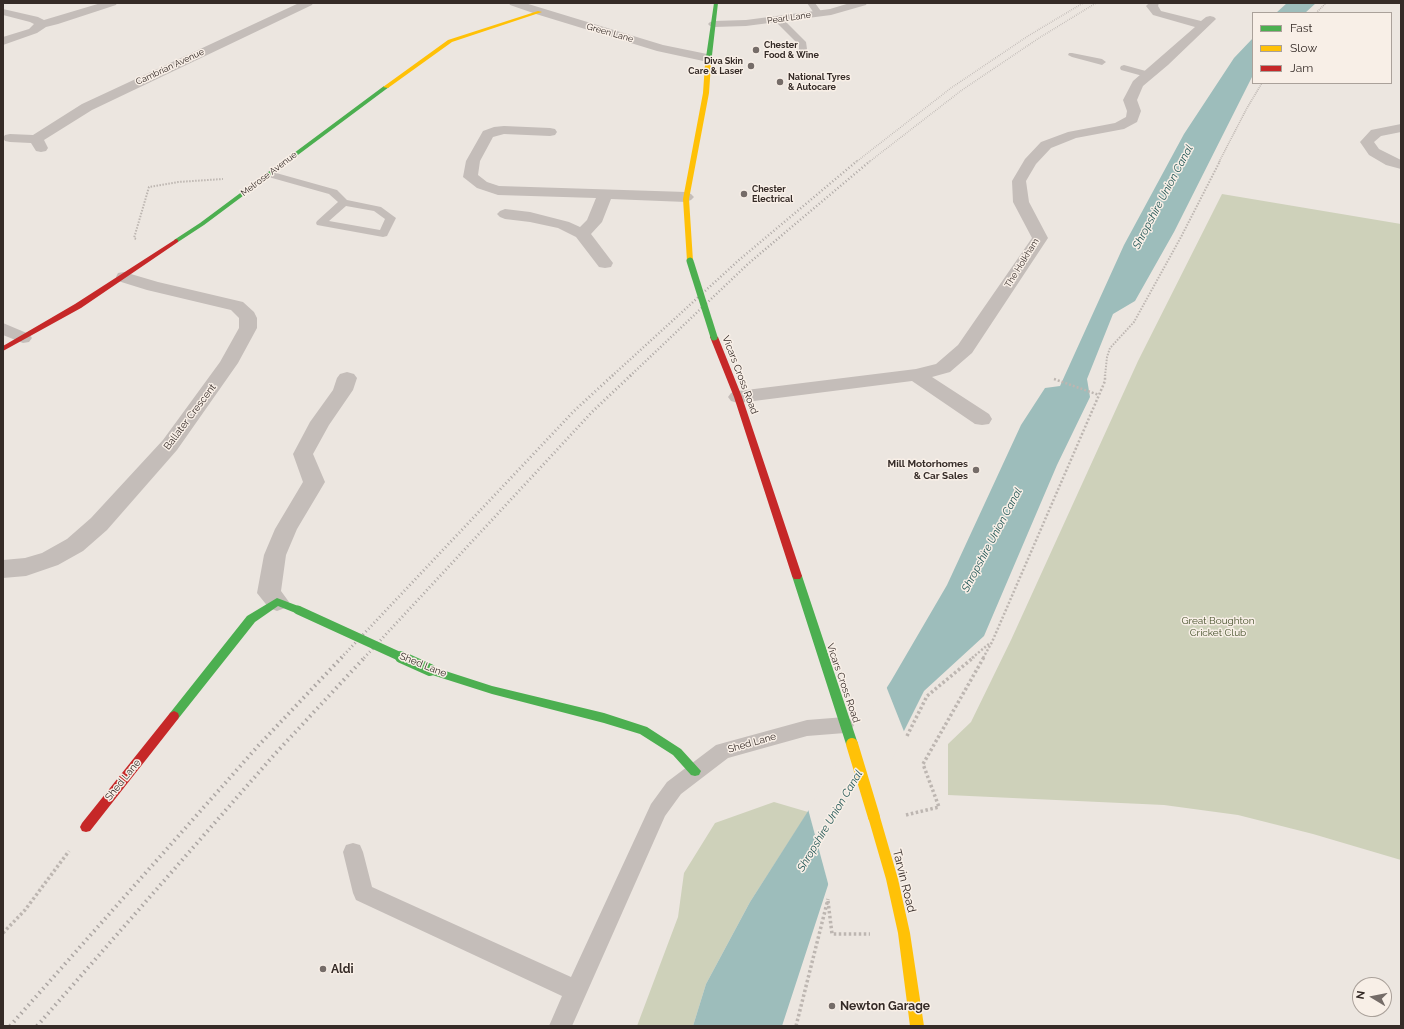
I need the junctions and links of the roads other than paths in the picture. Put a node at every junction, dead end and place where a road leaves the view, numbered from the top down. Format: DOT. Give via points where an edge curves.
graph roads {
  1 [pos="112,3"];
  2 [pos="308,3"];
  3 [pos="514,3"];
  4 [pos="716,3"];
  5 [pos="811,3"];
  6 [pos="862,3"];
  7 [pos="1154,3"];
  8 [pos="3,12"];
  9 [pos="540,12"];
  10 [pos="819,14"];
  11 [pos="778,20"];
  12 [pos="42,24"];
  13 [pos="714,24"];
  14 [pos="3,41"];
  15 [pos="1080,49"];
  16 [pos="800,55"];
  17 [pos="708,58"];
  18 [pos="1102,62"];
  19 [pos="1124,68"];
  20 [pos="1150,75"];
  21 [pos="1401,128"];
  22 [pos="550,132"];
  23 [pos="10,138"];
  24 [pos="1401,165"];
  25 [pos="269,174"];
  26 [pos="605,194"];
  27 [pos="686,197"];
  28 [pos="344,202"];
  29 [pos="505,214"];
  30 [pos="582,234"];
  31 [pos="605,263"];
  32 [pos="124,277"];
  33 [pos="3,328"];
  34 [pos="23,338"];
  35 [pos="3,349"];
  36 [pos="916,375"];
  37 [pos="347,378"];
  38 [pos="738,398"];
  39 [pos="982,419"];
  40 [pos="3,570"];
  41 [pos="277,602"];
  42 [pos="845,724"];
  43 [pos="852,744"];
  44 [pos="695,771"];
  45 [pos="86,827"];
  46 [pos="353,852"];
  47 [pos="576,991"];
  48 [pos="560,1026"];
  49 [pos="916,1026"];
  1 -- 12 [label="street"];
  2 -- 23 [label="street, Cambrian Avenue" via="87,107 39,143"];
  3 -- 9 [label="street, Green Lane"];
  4 -- 13 [label="main road, Vicars Cross Road"];
  5 -- 10 [label="lane"];
  6 -- 10 [label="street, Pearl Lane"];
  7 -- 20 [label="street, The Holkham" via="1152,6 1157,13 1206,22"];
  8 -- 12 [label="street" via="34,19"];
  9 -- 17 [label="street, Green Lane" via="661,48"];
  9 -- 25 [label="main road, Melrose Avenue" via="444,44"];
  10 -- 11 [label="street, Pearl Lane"];
  11 -- 13 [label="street, Pearl Lane"];
  11 -- 16 [label="lane" via="803,44"];
  12 -- 14 [label="street" via="33,31"];
  13 -- 17 [label="main road, Vicars Cross Road"];
  15 -- 18 [label="lane" via="1069,57"];
  17 -- 27 [label="main road, Vicars Cross Road" via="706,93"];
  19 -- 20 [label="lane"];
  20 -- 36 [label="street, The Holkham" via="1138,84 1130,100 1134,111 1132,119 1118,126 1073,135 1046,145 1030,162 1019,181 1021,202 1040,238 966,349 943,368"];
  21 -- 24 [label="street" via="1376,134 1367,142 1374,152"];
  22 -- 26 [label="street" via="504,130 488,134 474,161 470,177 482,185 498,190"];
  25 -- 28 [label="lane" via="333,192"];
  25 -- 32 [label="main road, Melrose Avenue"];
  26 -- 27 [label="street"];
  26 -- 30 [label="street" via="594,222"];
  27 -- 38 [label="main road, Vicars Cross Road, bridge" via="690,261 714,337"];
  28 -- 28 [label="lane" via="378,209 391,218 383,234 321,223"];
  29 -- 30 [label="street" via="563,225"];
  30 -- 31 [label="street"];
  32 -- 34 [label="main road, Melrose Avenue"];
  32 -- 40 [label="street, Ballater Crescent" via="236,306 245,312 248,328 230,363 170,445 99,524 75,545 50,559 26,567"];
  33 -- 34 [label="street"];
  34 -- 35 [label="main road, Melrose Avenue"];
  36 -- 38 [label="street, The Holkham"];
  36 -- 39 [label="street"];
  37 -- 41 [label="street" via="343,390 320,422 303,454 314,482 286,529 275,555 269,593"];
  38 -- 42 [label="main road, Vicars Cross Road"];
  41 -- 44 [label="main road, Shed Lane, bridge" via="430,670 492,690 643,730 677,752"];
  41 -- 45 [label="main road, Shed Lane" via="251,619"];
  42 -- 43 [label="main road, Vicars Cross Road"];
  42 -- 44 [label="lane, Shed Lane" via="807,728 734,747 723,751"];
  43 -- 49 [label="main road, Tarvin Road, bridge" via="892,879 904,933"];
  44 -- 47 [label="lane" via="674,788 658,810"];
  46 -- 47 [label="lane" via="363,893"];
  47 -- 48 [label="lane"];
}
